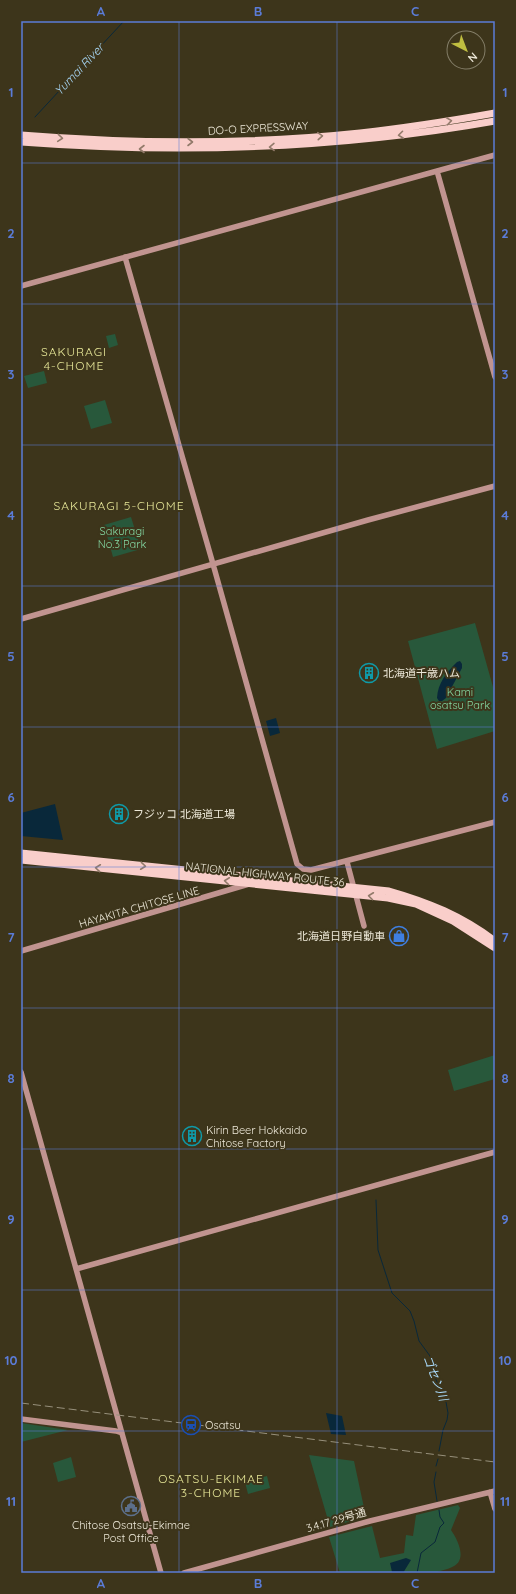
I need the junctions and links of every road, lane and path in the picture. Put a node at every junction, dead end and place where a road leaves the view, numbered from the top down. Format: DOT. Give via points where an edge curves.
graph roads {
  1 [pos="495,113"];
  2 [pos="495,121"];
  3 [pos="21,135"];
  4 [pos="21,142"];
  5 [pos="495,155"];
  6 [pos="437,171"];
  7 [pos="125,257"];
  8 [pos="21,286"];
  9 [pos="495,377"];
  10 [pos="495,486"];
  11 [pos="213,564"];
  12 [pos="21,619"];
  13 [pos="495,822"];
  14 [pos="21,853"];
  15 [pos="21,860"];
  16 [pos="347,862"];
  17 [pos="261,878"];
  18 [pos="251,884"];
  19 [pos="352,886"];
  20 [pos="355,894"];
  21 [pos="364,926"];
  22 [pos="495,940"];
  23 [pos="495,948"];
  24 [pos="21,951"];
  25 [pos="21,1072"];
  26 [pos="495,1152"];
  27 [pos="76,1269"];
  28 [pos="21,1419"];
  29 [pos="122,1433"];
  30 [pos="493,1491"];
  31 [pos="495,1509"];
  32 [pos="161,1573"];
  33 [pos="184,1573"];
  3 -- 1 [label="highway, DO-O EXPRESSWAY, one-way" via="139,142 279,139 367,132"];
  2 -- 4 [label="highway, DO-O EXPRESSWAY, one-way" via="392,137 288,146 123,149"];
  5 -- 6 [label="street"];
  6 -- 7 [label="street"];
  6 -- 9 [label="street"];
  7 -- 8 [label="street"];
  7 -- 11 [label="street"];
  10 -- 11 [label="street"];
  11 -- 12 [label="street"];
  11 -- 16 [label="street" via="297,864 304,870 311,870"];
  13 -- 16 [label="street"];
  14 -- 17 [label="highway, NATIONAL HIGHWAY ROUTE 36, one-way"];
  18 -- 15 [label="highway, NATIONAL HIGHWAY ROUTE 36, one-way"];
  16 -- 19 [label="street"];
  17 -- 18 [label="street, HAYAKITA CHITOSE LINE"];
  17 -- 19 [label="highway, NATIONAL HIGHWAY ROUTE 36"];
  18 -- 20 [label="highway, NATIONAL HIGHWAY ROUTE 36"];
  18 -- 24 [label="street, HAYAKITA CHITOSE LINE"];
  19 -- 20 [label="street"];
  19 -- 22 [label="highway, NATIONAL HIGHWAY ROUTE 36" via="389,891 420,900 456,915"];
  20 -- 21 [label="street"];
  23 -- 20 [label="highway, NATIONAL HIGHWAY ROUTE 36, one-way" via="453,920 416,904"];
  25 -- 27 [label="street"];
  26 -- 27 [label="street"];
  27 -- 29 [label="street"];
  28 -- 29 [label="street"];
  29 -- 32 [label="street"];
  30 -- 31 [label="street"];
  30 -- 33 [label="street, 3.4.17 29号通" via="370,1521"];
}
